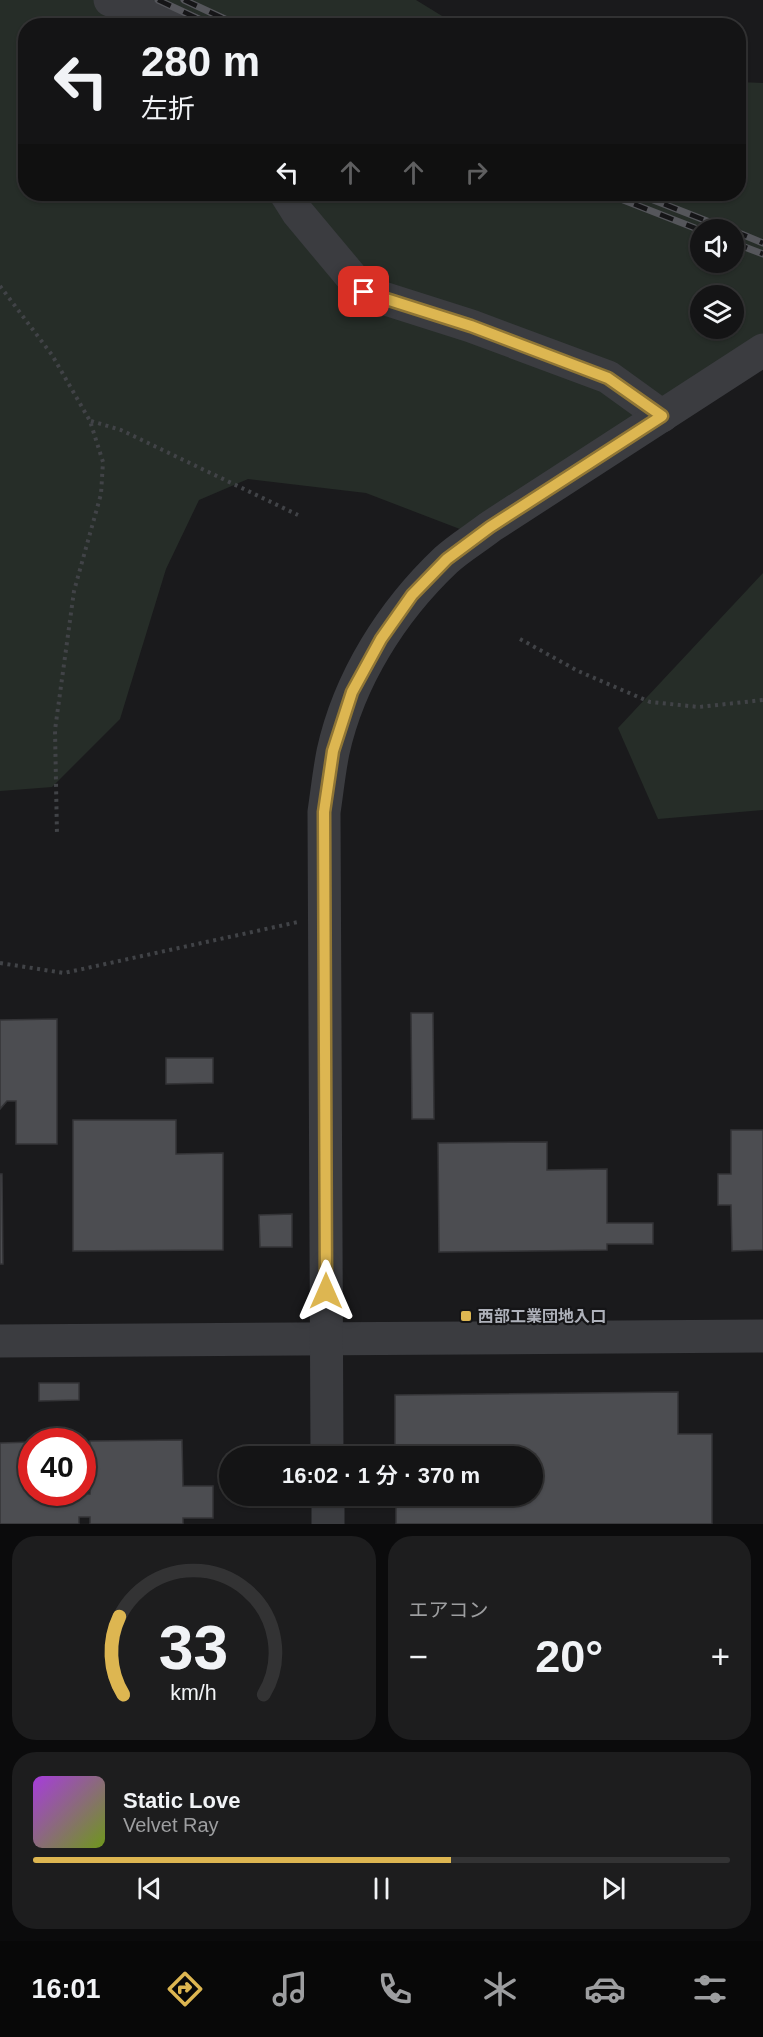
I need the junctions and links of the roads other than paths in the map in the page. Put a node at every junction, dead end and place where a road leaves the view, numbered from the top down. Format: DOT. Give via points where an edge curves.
graph roads {
  1 [pos="110,0"];
  2 [pos="153,18"];
  3 [pos="290,201"];
  4 [pos="763,350"];
  5 [pos="662,416"];
  6 [pos="763,1336"];
  7 [pos="327,1338"];
  8 [pos="0,1341"];
  9 [pos="327,1446"];
  10 [pos="328,1506"];
  11 [pos="328,1524"];
  1 -- 2 [label="street"];
  3 -- 5 [label="street" via="364,292 471,326 608,378"];
  4 -- 5 [label="street"];
  5 -- 7 [label="street" via="447,559 412,595 381,639 352,692 333,751 324,812"];
  6 -- 7 [label="street"];
  7 -- 8 [label="street"];
  7 -- 9 [label="street"];
  10 -- 11 [label="street"];
}
